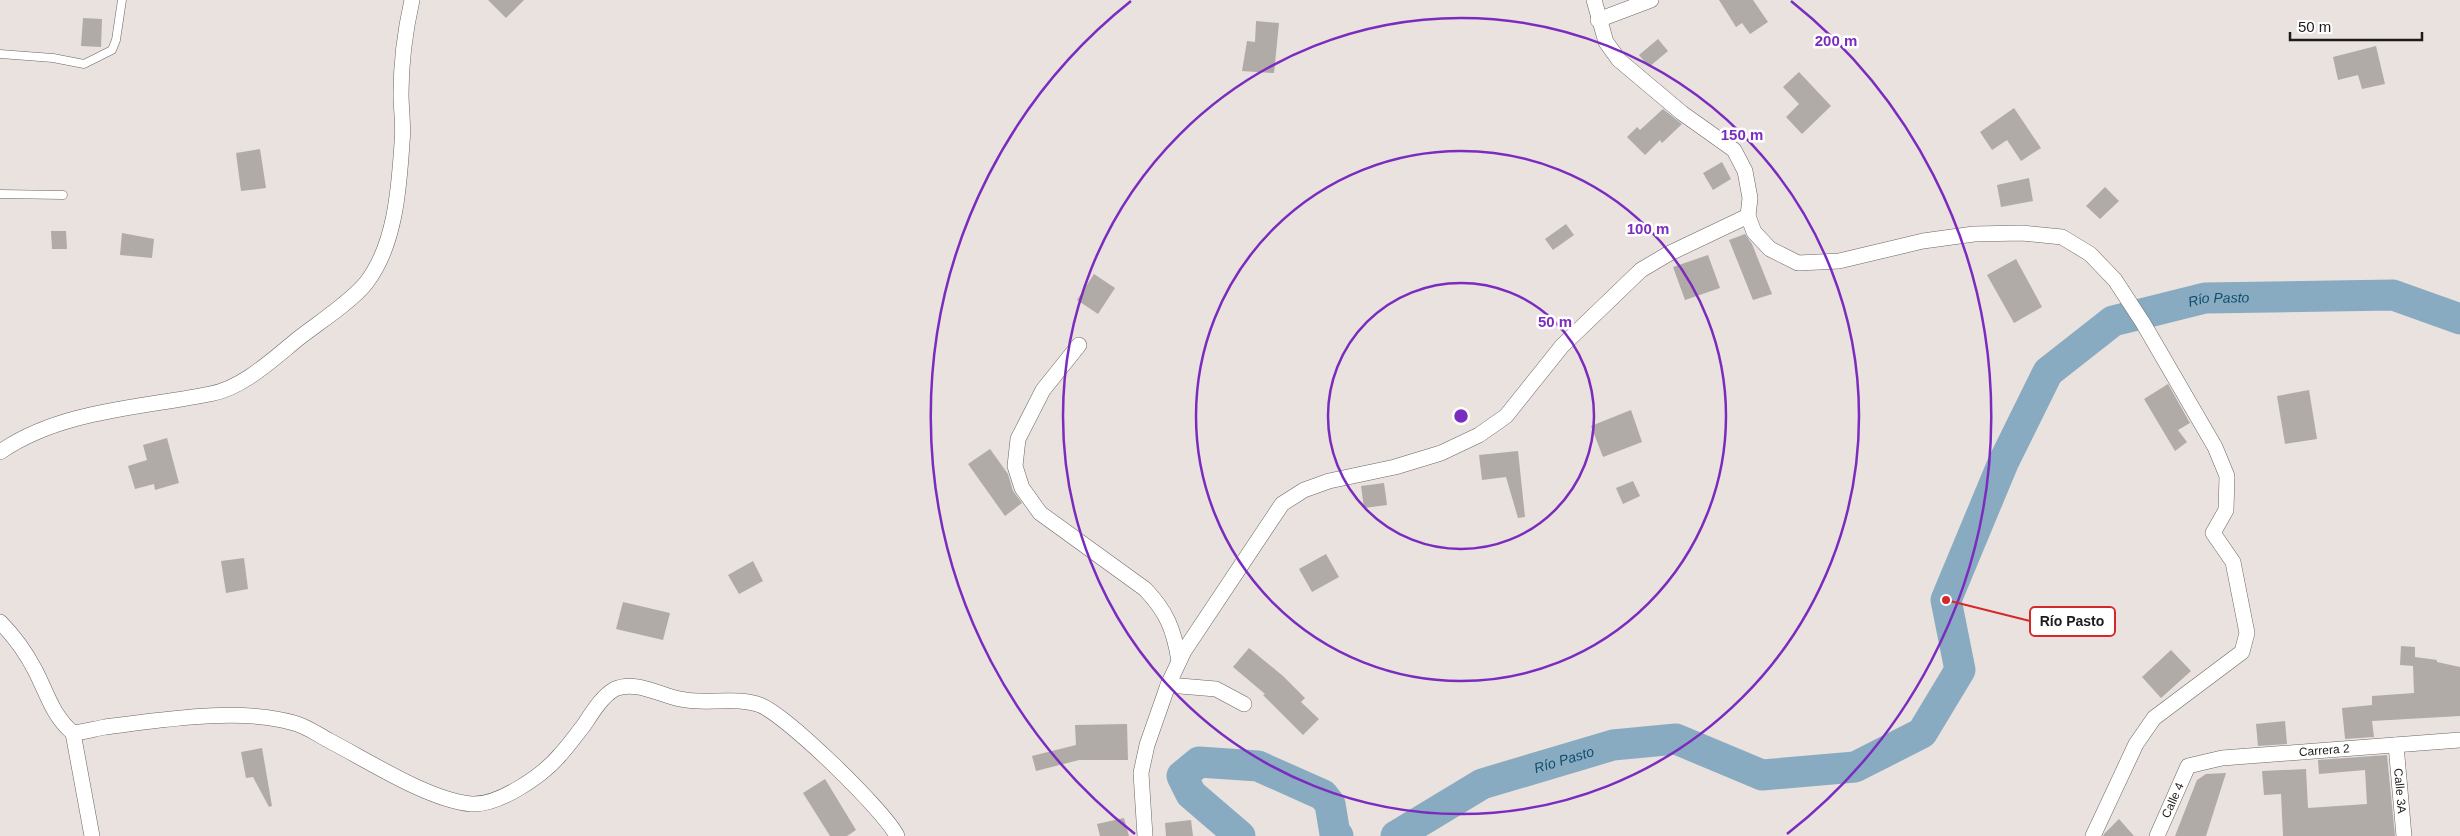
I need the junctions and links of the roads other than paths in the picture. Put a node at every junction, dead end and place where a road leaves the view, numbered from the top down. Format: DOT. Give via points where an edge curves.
graph roads {
  1 [pos="412,0"];
  2 [pos="1594,0"];
  3 [pos="1651,0"];
  4 [pos="121,1"];
  5 [pos="1598,20"];
  6 [pos="0,54"];
  7 [pos="0,194"];
  8 [pos="62,195"];
  9 [pos="1748,216"];
  10 [pos="1079,345"];
  11 [pos="0,452"];
  12 [pos="0,622"];
  13 [pos="1180,661"];
  14 [pos="1168,685"];
  15 [pos="1244,704"];
  16 [pos="73,733"];
  17 [pos="2460,740"];
  18 [pos="2396,745"];
  19 [pos="2188,766"];
  20 [pos="92,836"];
  21 [pos="897,836"];
  22 [pos="1145,836"];
  23 [pos="2094,836"];
  24 [pos="2157,836"];
  25 [pos="2404,836"];
  1 -- 11 [label="street" via="404,36 403,141 394,211 381,261 365,285 240,382 212,394 123,407 77,420 43,430"];
  2 -- 5 [label="street"];
  3 -- 5 [label="street"];
  4 -- 6 [label="lane" via="112,50 84,64"];
  5 -- 9 [label="street" via="1606,42 1619,60 1682,113 1734,150 1745,171 1750,198"];
  7 -- 8 [label="lane"];
  9 -- 13 [label="street" via="1642,270 1562,346 1506,416 1479,435 1404,464 1329,481 1304,490 1282,504"];
  9 -- 23 [label="street" via="1754,232 1770,249 1798,263 1839,261 1923,241 1974,234 2022,233 2062,237 2090,254 2115,280 2144,323 2215,447 2227,476 2226,510 2213,533 2233,562 2247,633 2242,652 2154,718 2136,744"];
  10 -- 13 [label="street" via="1043,390 1018,439 1015,466 1022,488 1040,513 1145,588 1160,604 1174,632"];
  12 -- 16 [label="street" via="17,639 60,723"];
  13 -- 14 [label="street"];
  14 -- 15 [label="street" via="1216,689"];
  14 -- 22 [label="street" via="1141,773"];
  16 -- 20 [label="street"];
  16 -- 21 [label="street" via="232,714 273,717 297,724 411,783 449,799 472,804 494,800 529,782 559,756 603,700 615,689 632,686 682,700 761,705 845,776 877,808"];
  17 -- 18 [label="street, Carrera 2"];
  18 -- 19 [label="street, Carrera 2" via="2222,758"];
  18 -- 25 [label="street, Calle 3A"];
  19 -- 24 [label="street, Calle 4"];
}
